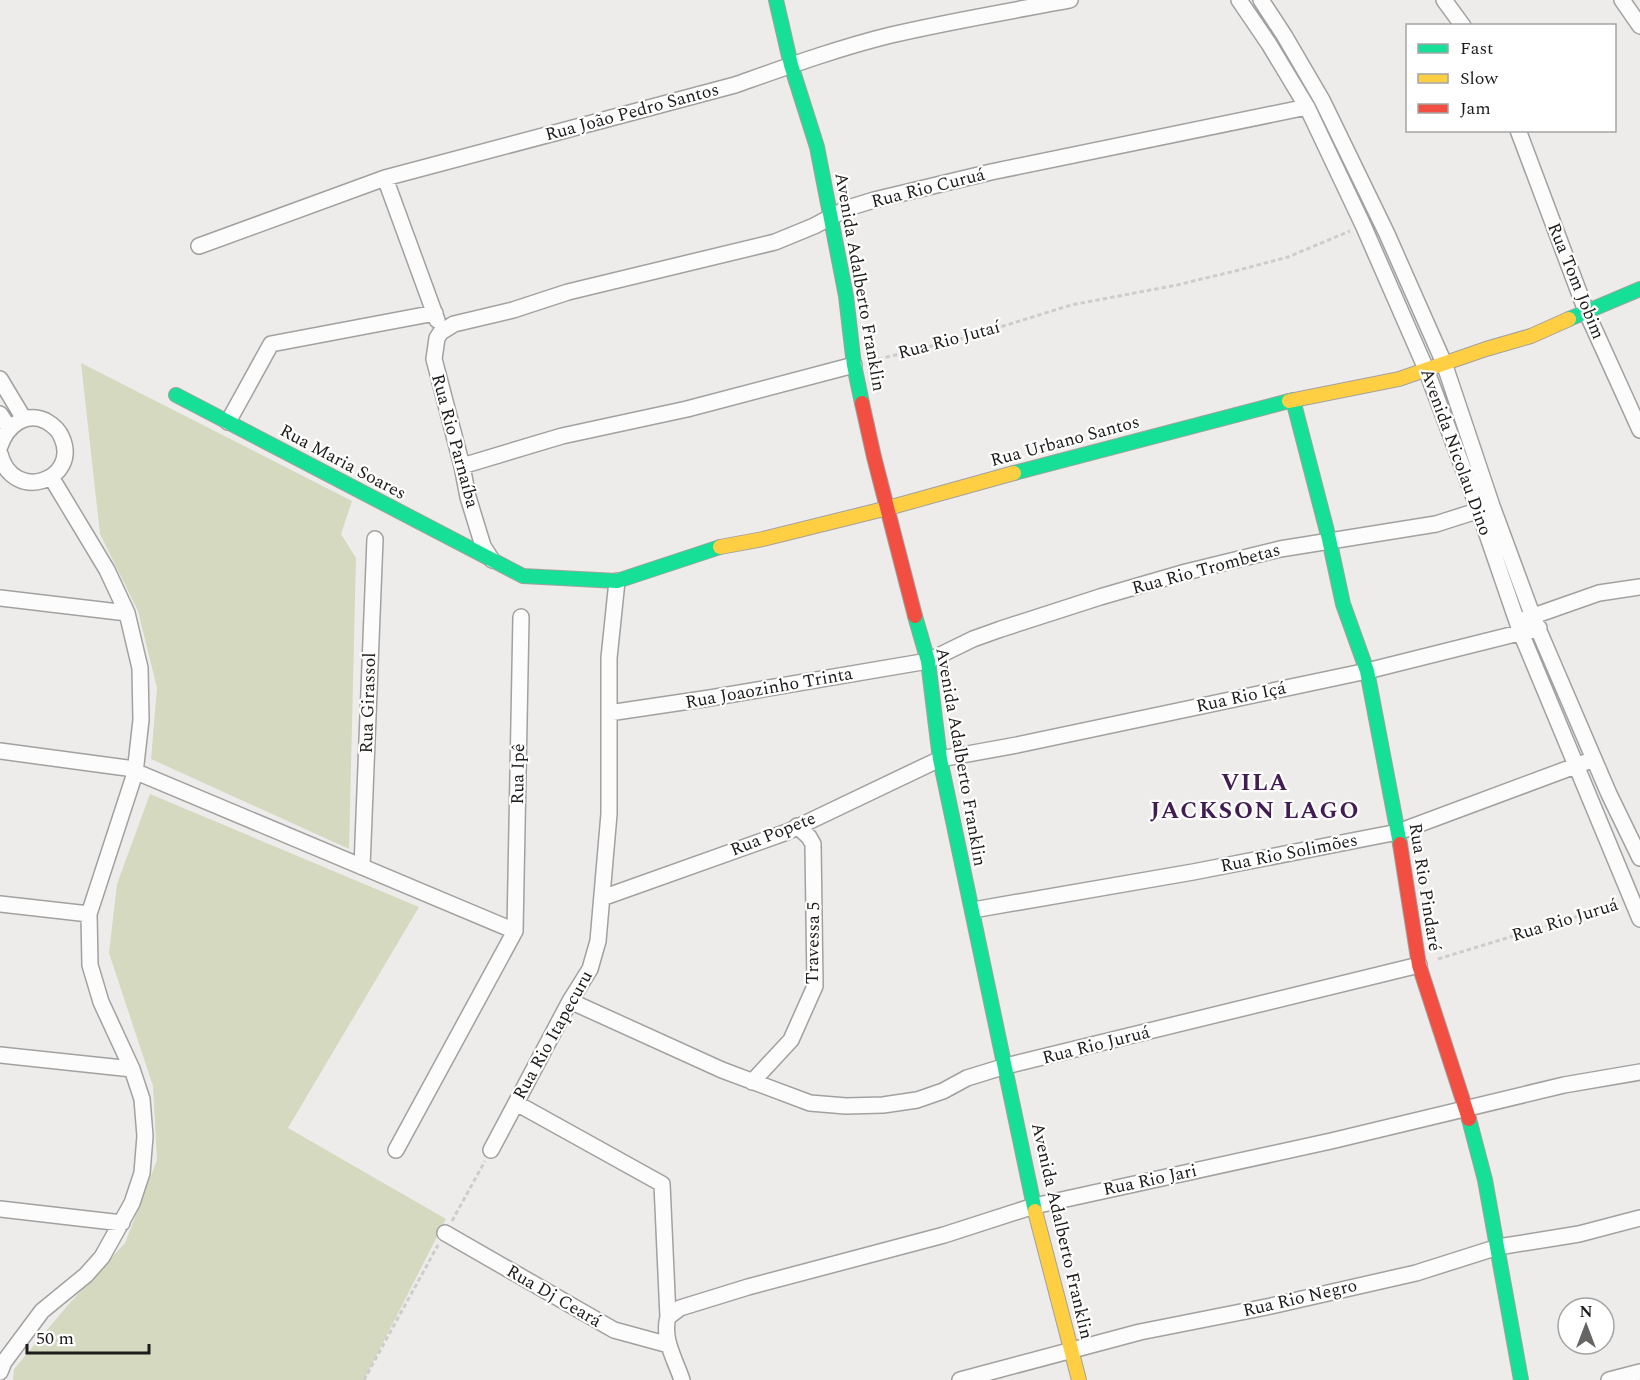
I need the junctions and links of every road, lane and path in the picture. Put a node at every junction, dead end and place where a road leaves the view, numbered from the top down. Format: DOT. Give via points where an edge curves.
graph roads {
  1 [pos="776,0"];
  2 [pos="1070,0"];
  3 [pos="1239,0"];
  4 [pos="1261,0"];
  5 [pos="1444,0"];
  6 [pos="1622,0"];
  7 [pos="1462,24"];
  8 [pos="1640,26"];
  9 [pos="791,65"];
  10 [pos="1307,107"];
  11 [pos="1519,132"];
  12 [pos="385,178"];
  13 [pos="831,217"];
  14 [pos="1363,225"];
  15 [pos="200,246"];
  16 [pos="1640,290"];
  17 [pos="1586,311"];
  18 [pos="435,313"];
  19 [pos="447,328"];
  20 [pos="1444,363"];
  21 [pos="854,365"];
  22 [pos="1426,369"];
  23 [pos="0,379"];
  24 [pos="176,395"];
  25 [pos="1293,400"];
  26 [pos="0,414"];
  27 [pos="24,419"];
  28 [pos="228,422"];
  29 [pos="9,428"];
  30 [pos="1640,430"];
  31 [pos="0,446"];
  32 [pos="0,454"];
  33 [pos="462,466"];
  34 [pos="51,477"];
  35 [pos="888,508"];
  36 [pos="1485,508"];
  37 [pos="375,538"];
  38 [pos="1329,539"];
  39 [pos="493,562"];
  40 [pos="617,581"];
  41 [pos="1640,587"];
  42 [pos="0,598"];
  43 [pos="128,613"];
  44 [pos="521,617"];
  45 [pos="1536,622"];
  46 [pos="1518,627"];
  47 [pos="928,661"];
  48 [pos="1367,671"];
  49 [pos="609,713"];
  50 [pos="0,751"];
  51 [pos="1594,758"];
  52 [pos="940,759"];
  53 [pos="1577,766"];
  54 [pos="135,773"];
  55 [pos="797,826"];
  56 [pos="1398,832"];
  57 [pos="1640,855"];
  58 [pos="1617,863"];
  59 [pos="362,867"];
  60 [pos="602,898"];
  61 [pos="1632,899"];
  62 [pos="0,904"];
  63 [pos="973,910"];
  64 [pos="88,914"];
  65 [pos="1640,919"];
  66 [pos="515,931"];
  67 [pos="1419,965"];
  68 [pos="570,1001"];
  69 [pos="0,1055"];
  70 [pos="1006,1066"];
  71 [pos="132,1069"];
  72 [pos="1640,1072"];
  73 [pos="752,1082"];
  74 [pos="516,1103"];
  75 [pos="1466,1108"];
  76 [pos="396,1150"];
  77 [pos="491,1150"];
  78 [pos="1034,1206"];
  79 [pos="0,1209"];
  80 [pos="1640,1218"];
  81 [pos="122,1223"];
  82 [pos="445,1233"];
  83 [pos="1498,1247"];
  84 [pos="668,1317"];
  85 [pos="669,1345"];
  86 [pos="1071,1350"];
  87 [pos="1,1365"];
  88 [pos="1640,1372"];
  89 [pos="363,1380"];
  90 [pos="682,1380"];
  91 [pos="960,1380"];
  92 [pos="1079,1380"];
  93 [pos="1521,1380"];
  94 [pos="1609,1380"];
  1 -- 9 [label="street, Avenida Adalberto Franklin"];
  2 -- 9 [label="street, Rua João Pedro Santos" via="889,36"];
  3 -- 10 [label="street, Avenida Nicolau Dino"];
  4 -- 20 [label="street, Avenida Nicolau Dino" via="1322,100"];
  5 -- 7 [label="street"];
  6 -- 8 [label="street"];
  9 -- 12 [label="street, Rua João Pedro Santos" via="735,85"];
  9 -- 13 [label="street, Avenida Adalberto Franklin" via="817,147"];
  10 -- 13 [label="street, Rua Rio Curuá" via="942,184 874,200"];
  10 -- 14 [label="street, Avenida Nicolau Dino"];
  11 -- 17 [label="street, Rua Tom Jobim"];
  12 -- 15 [label="street, Rua João Pedro Santos"];
  12 -- 18 [label="street"];
  13 -- 19 [label="street, Rua Rio Curuá" via="775,242 568,292"];
  13 -- 21 [label="street, Avenida Adalberto Franklin"];
  14 -- 21 [label="path, Rua Rio Jutaí" via="1288,256 1245,268 1071,305"];
  14 -- 22 [label="street, Avenida Nicolau Dino"];
  16 -- 17 [label="street, Rua Urbano Santos"];
  17 -- 20 [label="street, Rua Urbano Santos" via="1531,336"];
  17 -- 30 [label="street, Rua Tom Jobim"];
  18 -- 19 [label="street"];
  18 -- 28 [label="street" via="272,344"];
  19 -- 33 [label="street, Rua Rio Parnaíba" via="436,338 434,359"];
  20 -- 22 [label="street, Rua Urbano Santos"];
  20 -- 36 [label="street, Avenida Nicolau Dino"];
  21 -- 33 [label="street" via="687,409 562,436"];
  21 -- 35 [label="street, Avenida Adalberto Franklin"];
  22 -- 25 [label="street, Rua Urbano Santos" via="1399,379"];
  22 -- 36 [label="street, Avenida Nicolau Dino"];
  23 -- 27 [label="street"];
  24 -- 28 [label="street, Rua Maria Soares"];
  25 -- 35 [label="street, Rua Urbano Santos"];
  25 -- 38 [label="street, Rua Rio Pindaré"];
  26 -- 29 [label="street"];
  27 -- 29 [label="street"];
  27 -- 34 [label="street" via="40,419 60,433 64,457"];
  28 -- 39 [label="street, Rua Maria Soares"];
  29 -- 31 [label="street"];
  32 -- 34 [label="street" via="3,465 19,480 41,482"];
  33 -- 39 [label="street, Rua Rio Parnaíba" via="483,546"];
  34 -- 43 [label="street"];
  35 -- 40 [label="street, Rua Urbano Santos" via="707,550"];
  35 -- 47 [label="street, Avenida Adalberto Franklin"];
  36 -- 38 [label="street, Rua Rio Trombetas" via="1436,524"];
  36 -- 45 [label="street, Avenida Nicolau Dino"];
  36 -- 46 [label="street, Avenida Nicolau Dino"];
  37 -- 59 [label="street, Rua Girassol"];
  38 -- 47 [label="street, Rua Rio Trombetas" via="1186,572 1100,597 982,636"];
  38 -- 48 [label="street, Rua Rio Pindaré" via="1343,604"];
  39 -- 40 [label="street, Rua Urbano Santos" via="523,576"];
  40 -- 49 [label="street, Rua Rio Itapecuru" via="609,658"];
  41 -- 45 [label="street, Rua Rio Içá" via="1599,592"];
  42 -- 43 [label="street"];
  43 -- 54 [label="street" via="140,668 141,720"];
  44 -- 66 [label="street, Rua Ipê"];
  45 -- 46 [label="street, Rua Rio Içá"];
  45 -- 51 [label="street, Avenida Nicolau Dino"];
  46 -- 48 [label="street, Rua Rio Içá"];
  46 -- 53 [label="street, Avenida Nicolau Dino"];
  47 -- 49 [label="street, Rua Joaozinho Trinta"];
  47 -- 52 [label="street, Avenida Adalberto Franklin"];
  48 -- 52 [label="street, Rua Rio Içá"];
  48 -- 56 [label="street, Rua Rio Pindaré"];
  49 -- 60 [label="street, Rua Rio Itapecuru" via="609,814"];
  50 -- 54 [label="street" via="127,768"];
  51 -- 53 [label="street, Rua Rio Solimões"];
  51 -- 57 [label="street, Avenida Nicolau Dino"];
  52 -- 55 [label="street, Rua Popete"];
  52 -- 63 [label="street, Avenida Adalberto Franklin"];
  53 -- 56 [label="street, Rua Rio Solimões"];
  53 -- 58 [label="street, Avenida Nicolau Dino"];
  54 -- 59 [label="street"];
  54 -- 64 [label="street"];
  55 -- 60 [label="street, Rua Popete"];
  55 -- 73 [label="street, Travessa 5" via="813,844 815,986 791,1040"];
  56 -- 63 [label="street, Rua Rio Solimões"];
  56 -- 67 [label="street, Rua Rio Pindaré"];
  57 -- 58 [label="street"];
  58 -- 61 [label="street, Avenida Nicolau Dino"];
  59 -- 66 [label="street"];
  60 -- 68 [label="street, Rua Rio Itapecuru" via="595,954"];
  61 -- 65 [label="street, Avenida Nicolau Dino"];
  61 -- 67 [label="path, Rua Rio Juruá"];
  62 -- 64 [label="street"];
  63 -- 70 [label="street, Avenida Adalberto Franklin"];
  64 -- 71 [label="street" via="90,965 101,1002"];
  66 -- 76 [label="street"];
  67 -- 70 [label="street, Rua Rio Juruá"];
  67 -- 75 [label="street, Rua Rio Pindaré"];
  68 -- 73 [label="street, Rua Rio Juruá"];
  68 -- 74 [label="street, Rua Rio Itapecuru"];
  69 -- 71 [label="street"];
  70 -- 73 [label="street, Rua Rio Juruá" via="917,1100 883,1105 810,1103"];
  70 -- 78 [label="street, Avenida Adalberto Franklin"];
  71 -- 81 [label="street" via="142,1099 145,1136 142,1173"];
  72 -- 75 [label="street, Rua Rio Jari"];
  74 -- 77 [label="street, Rua Rio Itapecuru"];
  74 -- 84 [label="street" via="662,1184"];
  75 -- 78 [label="street, Rua Rio Jari"];
  75 -- 83 [label="street, Rua Rio Pindaré"];
  77 -- 82 [label="path"];
  78 -- 84 [label="street, Rua Rio Jari" via="680,1308"];
  78 -- 86 [label="street, Avenida Adalberto Franklin"];
  79 -- 81 [label="street"];
  80 -- 83 [label="street, Rua Rio Negro" via="1579,1234"];
  81 -- 87 [label="street" via="102,1257 42,1311"];
  82 -- 85 [label="street, Rua Dj Ceará" via="614,1330"];
  82 -- 89 [label="path"];
  83 -- 86 [label="street, Rua Rio Negro" via="1416,1273"];
  83 -- 93 [label="street, Rua Rio Pindaré"];
  84 -- 85 [label="street"];
  85 -- 90 [label="street"];
  86 -- 91 [label="street, Rua Rio Negro"];
  86 -- 92 [label="street, Avenida Adalberto Franklin"];
  88 -- 94 [label="street"];
}
